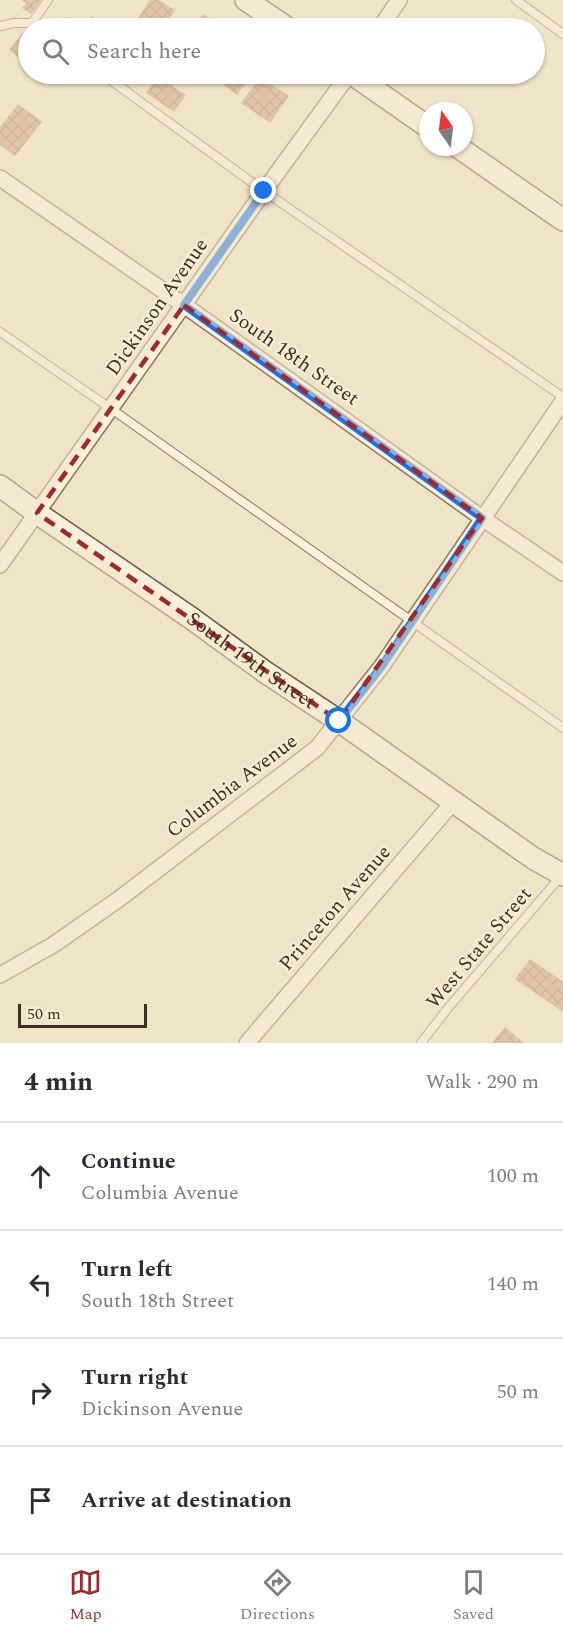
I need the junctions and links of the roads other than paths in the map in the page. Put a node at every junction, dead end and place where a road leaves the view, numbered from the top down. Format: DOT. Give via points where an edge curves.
graph roads {
  1 [pos="48,0"];
  2 [pos="246,0"];
  3 [pos="399,0"];
  4 [pos="516,0"];
  5 [pos="35,18"];
  6 [pos="272,18"];
  7 [pos="387,18"];
  8 [pos="541,18"];
  9 [pos="545,21"];
  10 [pos="18,23"];
  11 [pos="0,26"];
  12 [pos="563,34"];
  13 [pos="116,84"];
  14 [pos="344,84"];
  15 [pos="366,84"];
  16 [pos="419,121"];
  17 [pos="471,156"];
  18 [pos="0,178"];
  19 [pos="264,191"];
  20 [pos="563,220"];
  21 [pos="184,305"];
  22 [pos="0,332"];
  23 [pos="563,399"];
  24 [pos="110,408"];
  25 [pos="0,486"];
  26 [pos="37,513"];
  27 [pos="482,518"];
  28 [pos="0,565"];
  29 [pos="563,573"];
  30 [pos="412,622"];
  31 [pos="339,721"];
  32 [pos="563,728"];
  33 [pos="454,801"];
  34 [pos="563,875"];
  35 [pos="0,975"];
  36 [pos="247,1043"];
  37 [pos="421,1043"];
  1 -- 5 [label="lane"];
  2 -- 6 [label="street"];
  3 -- 7 [label="street"];
  4 -- 8 [label="lane"];
  9 -- 12 [label="lane"];
  10 -- 11 [label="lane"];
  13 -- 19 [label="lane"];
  14 -- 19 [label="street, Dickinson Avenue"];
  15 -- 16 [label="street"];
  17 -- 20 [label="street"];
  18 -- 21 [label="street, South 18th Street"];
  19 -- 21 [label="street, Dickinson Avenue"];
  19 -- 23 [label="lane"];
  21 -- 24 [label="street, Dickinson Avenue"];
  21 -- 27 [label="street, South 18th Street"];
  22 -- 24 [label="lane"];
  23 -- 27 [label="street, Columbia Avenue"];
  24 -- 26 [label="street, Dickinson Avenue"];
  24 -- 30 [label="lane"];
  25 -- 26 [label="street, South 19th Street"];
  26 -- 28 [label="street, Dickinson Avenue"];
  26 -- 31 [label="street, South 19th Street"];
  27 -- 29 [label="street, South 18th Street"];
  27 -- 30 [label="street, Columbia Avenue"];
  30 -- 31 [label="street, Columbia Avenue"];
  30 -- 32 [label="lane"];
  31 -- 33 [label="street, South 19th Street"];
  31 -- 35 [label="street, Columbia Avenue" via="317,748 119,899 53,945"];
  33 -- 34 [label="street, South 19th Street"];
  33 -- 36 [label="street, Princeton Avenue"];
  34 -- 37 [label="lane, West State Street"];
}
